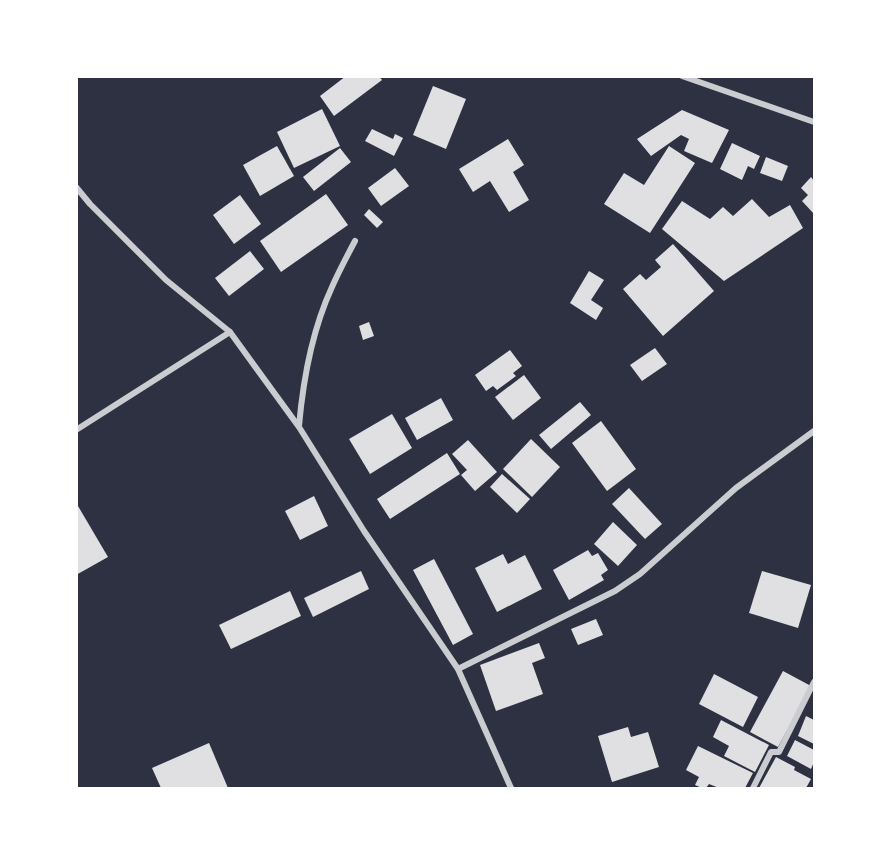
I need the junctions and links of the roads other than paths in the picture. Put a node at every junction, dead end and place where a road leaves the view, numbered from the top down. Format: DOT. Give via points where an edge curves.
graph roads {
  1 [pos="682,76"];
  2 [pos="814,122"];
  3 [pos="76,187"];
  4 [pos="355,241"];
  5 [pos="230,332"];
  6 [pos="299,427"];
  7 [pos="76,430"];
  8 [pos="814,430"];
  9 [pos="458,669"];
  10 [pos="814,682"];
  11 [pos="511,789"];
  12 [pos="753,789"];
  1 -- 2 [label="street"];
  3 -- 5 [label="street" via="166,280"];
  4 -- 6 [label="street" via="319,322 302,391"];
  5 -- 6 [label="street"];
  5 -- 7 [label="street"];
  6 -- 9 [label="street"];
  8 -- 9 [label="street" via="736,488 640,574 615,591"];
  9 -- 11 [label="street"];
  10 -- 12 [label="street" via="779,752 771,752"];
}
